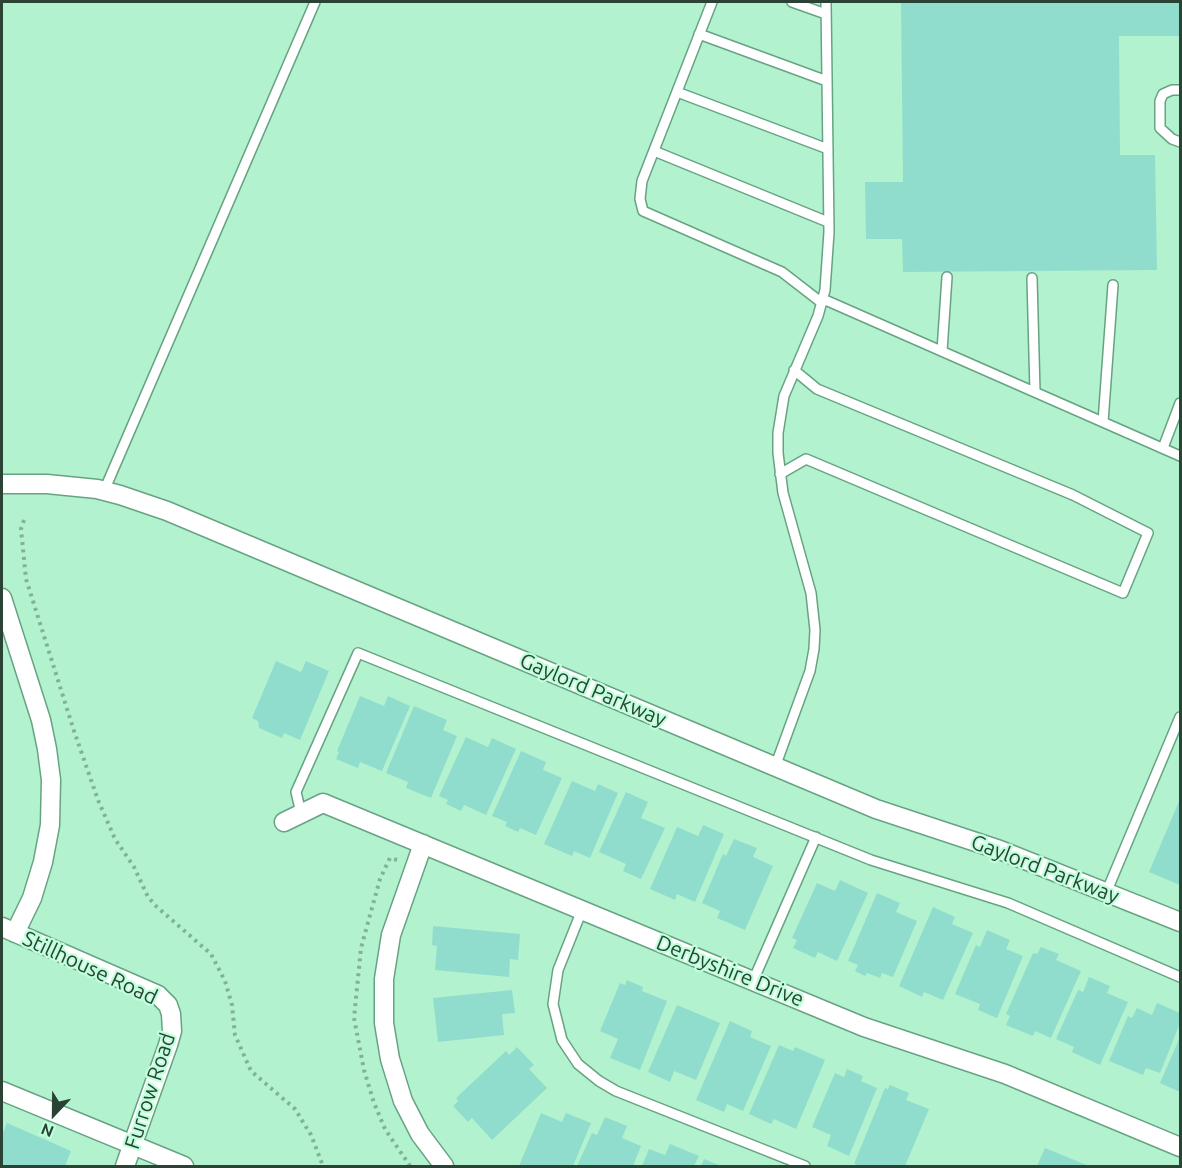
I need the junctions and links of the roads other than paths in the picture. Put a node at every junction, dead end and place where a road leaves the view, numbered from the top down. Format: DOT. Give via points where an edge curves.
graph roads {
  1 [pos="315,2"];
  2 [pos="712,2"];
  3 [pos="792,2"];
  4 [pos="826,2"];
  5 [pos="826,14"];
  6 [pos="699,34"];
  7 [pos="827,81"];
  8 [pos="1180,90"];
  9 [pos="677,92"];
  10 [pos="1180,142"];
  11 [pos="828,149"];
  12 [pos="654,151"];
  13 [pos="828,222"];
  14 [pos="947,277"];
  15 [pos="1032,278"];
  16 [pos="1113,285"];
  17 [pos="822,301"];
  18 [pos="942,351"];
  19 [pos="794,370"];
  20 [pos="1035,392"];
  21 [pos="1180,403"];
  22 [pos="1103,422"];
  23 [pos="1162,448"];
  24 [pos="1180,456"];
  25 [pos="780,474"];
  26 [pos="2,484"];
  27 [pos="104,491"];
  28 [pos="2,598"];
  29 [pos="1180,717"];
  30 [pos="775,767"];
  31 [pos="302,813"];
  32 [pos="284,822"];
  33 [pos="816,837"];
  34 [pos="423,844"];
  35 [pos="1106,893"];
  36 [pos="582,910"];
  37 [pos="1180,922"];
  38 [pos="8,930"];
  39 [pos="1180,977"];
  40 [pos="753,981"];
  41 [pos="171,1014"];
  42 [pos="2,1091"];
  43 [pos="134,1146"];
  44 [pos="1180,1147"];
  45 [pos="125,1167"];
  46 [pos="184,1167"];
  47 [pos="444,1167"];
  48 [pos="805,1167"];
  1 -- 27 [label="lane"];
  2 -- 6 [label="lane"];
  3 -- 5 [label="lane"];
  4 -- 5 [label="lane"];
  5 -- 7 [label="lane"];
  6 -- 7 [label="lane"];
  6 -- 9 [label="lane"];
  7 -- 11 [label="lane"];
  8 -- 10 [label="lane" via="1163,94 1160,128"];
  9 -- 11 [label="lane"];
  9 -- 12 [label="lane"];
  11 -- 13 [label="lane"];
  12 -- 13 [label="lane"];
  12 -- 17 [label="lane" via="642,181 643,211 782,272"];
  13 -- 17 [label="lane"];
  14 -- 18 [label="lane"];
  15 -- 20 [label="lane"];
  16 -- 22 [label="lane"];
  17 -- 18 [label="lane"];
  17 -- 19 [label="lane"];
  18 -- 20 [label="lane"];
  19 -- 25 [label="lane" via="780,414"];
  19 -- 25 [label="lane" via="816,389 1073,495 1148,533 1123,593 806,459"];
  20 -- 22 [label="lane"];
  21 -- 23 [label="lane"];
  22 -- 23 [label="lane"];
  23 -- 24 [label="lane"];
  25 -- 30 [label="lane" via="811,593 815,630 810,671"];
  26 -- 27 [label="street, Gaylord Parkway" via="47,484"];
  27 -- 30 [label="street, Gaylord Parkway" via="167,511"];
  28 -- 38 [label="street" via="41,720 51,780 44,862 29,905"];
  29 -- 35 [label="lane"];
  30 -- 35 [label="street, Gaylord Parkway" via="876,809 1000,850"];
  31 -- 32 [label="street, Derbyshire Drive"];
  31 -- 33 [label="lane" via="296,792 358,653"];
  31 -- 34 [label="street, Derbyshire Drive" via="323,803"];
  33 -- 39 [label="lane" via="871,860 1008,903"];
  33 -- 40 [label="lane"];
  34 -- 36 [label="street, Derbyshire Drive"];
  34 -- 47 [label="street" via="389,946 384,1023 390,1059 404,1101 420,1134"];
  35 -- 37 [label="street, Gaylord Parkway"];
  36 -- 40 [label="street, Derbyshire Drive"];
  36 -- 48 [label="lane" via="558,970 553,996 557,1027 572,1057 616,1091"];
  38 -- 41 [label="street, Stillhouse Road" via="158,995"];
  40 -- 44 [label="street, Derbyshire Drive" via="864,1027 1005,1074"];
  41 -- 43 [label="street, Furrow Road" via="168,1045"];
  42 -- 43 [label="street"];
  43 -- 45 [label="street, Furrow Road"];
  43 -- 46 [label="street"];
}
